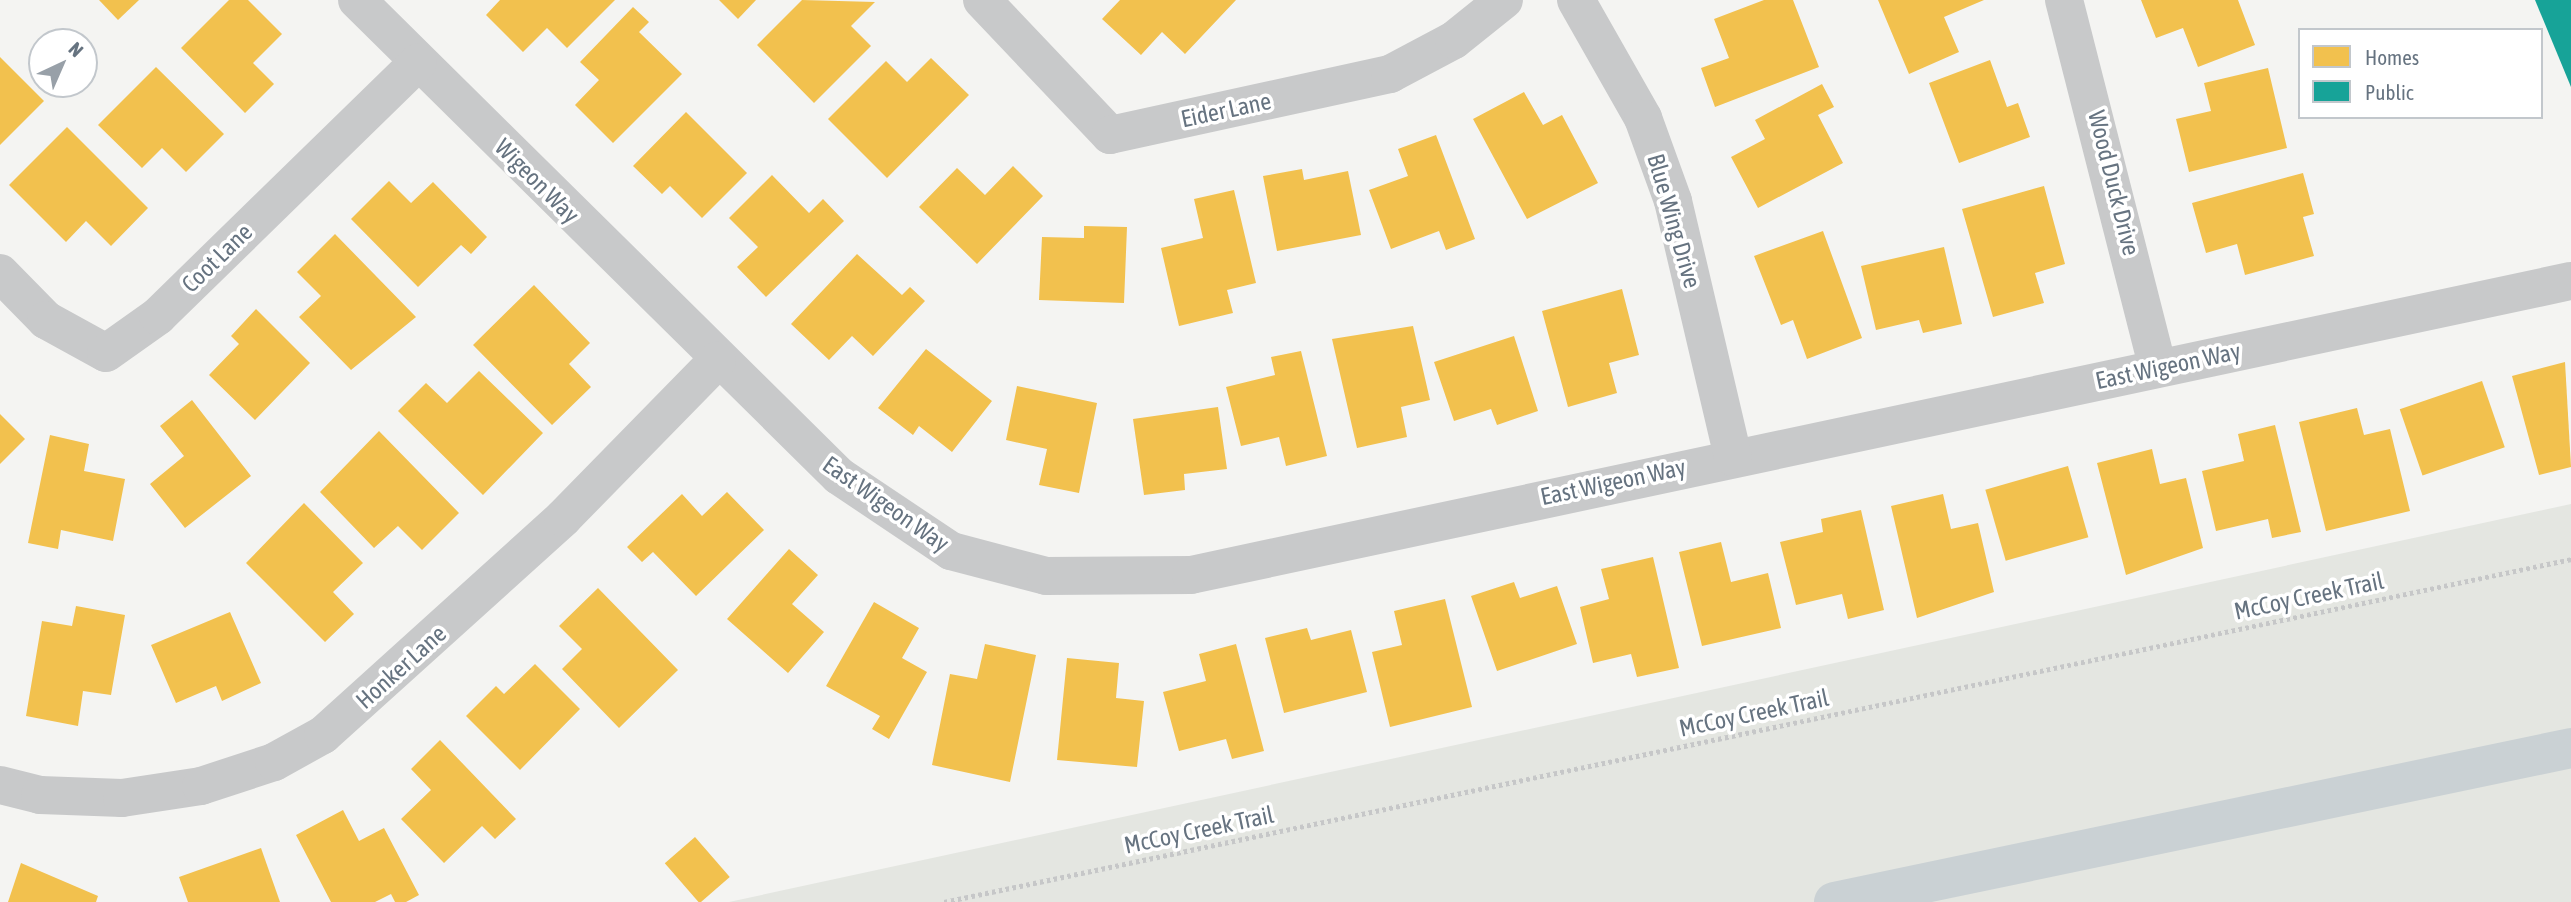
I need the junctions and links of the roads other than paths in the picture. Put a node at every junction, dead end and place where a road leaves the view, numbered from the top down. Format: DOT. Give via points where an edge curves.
graph roads {
  1 [pos="357,0"];
  2 [pos="982,0"];
  3 [pos="1504,0"];
  4 [pos="1576,0"];
  5 [pos="2064,0"];
  6 [pos="418,62"];
  7 [pos="0,273"];
  8 [pos="2571,281"];
  9 [pos="717,361"];
  10 [pos="2158,368"];
  11 [pos="1733,457"];
  12 [pos="0,785"];
  1 -- 6 [label="street, Wigeon Way"];
  2 -- 3 [label="street, Eider Lane" via="1110,135 1390,74 1454,40"];
  4 -- 11 [label="street, Blue Wing Drive" via="1643,118 1673,201"];
  5 -- 10 [label="street, Wood Duck Drive" via="2081,48"];
  6 -- 7 [label="street, Coot Lane" via="158,316 106,353 46,320"];
  6 -- 9 [label="street, Wigeon Way"];
  8 -- 10 [label="street, East Wigeon Way"];
  9 -- 11 [label="street, East Wigeon Way" via="839,476 951,551 1046,576 1191,575"];
  9 -- 12 [label="street, Honker Lane" via="563,518 323,735 274,762 201,786 122,798 40,795"];
  10 -- 11 [label="street, East Wigeon Way"];
}
